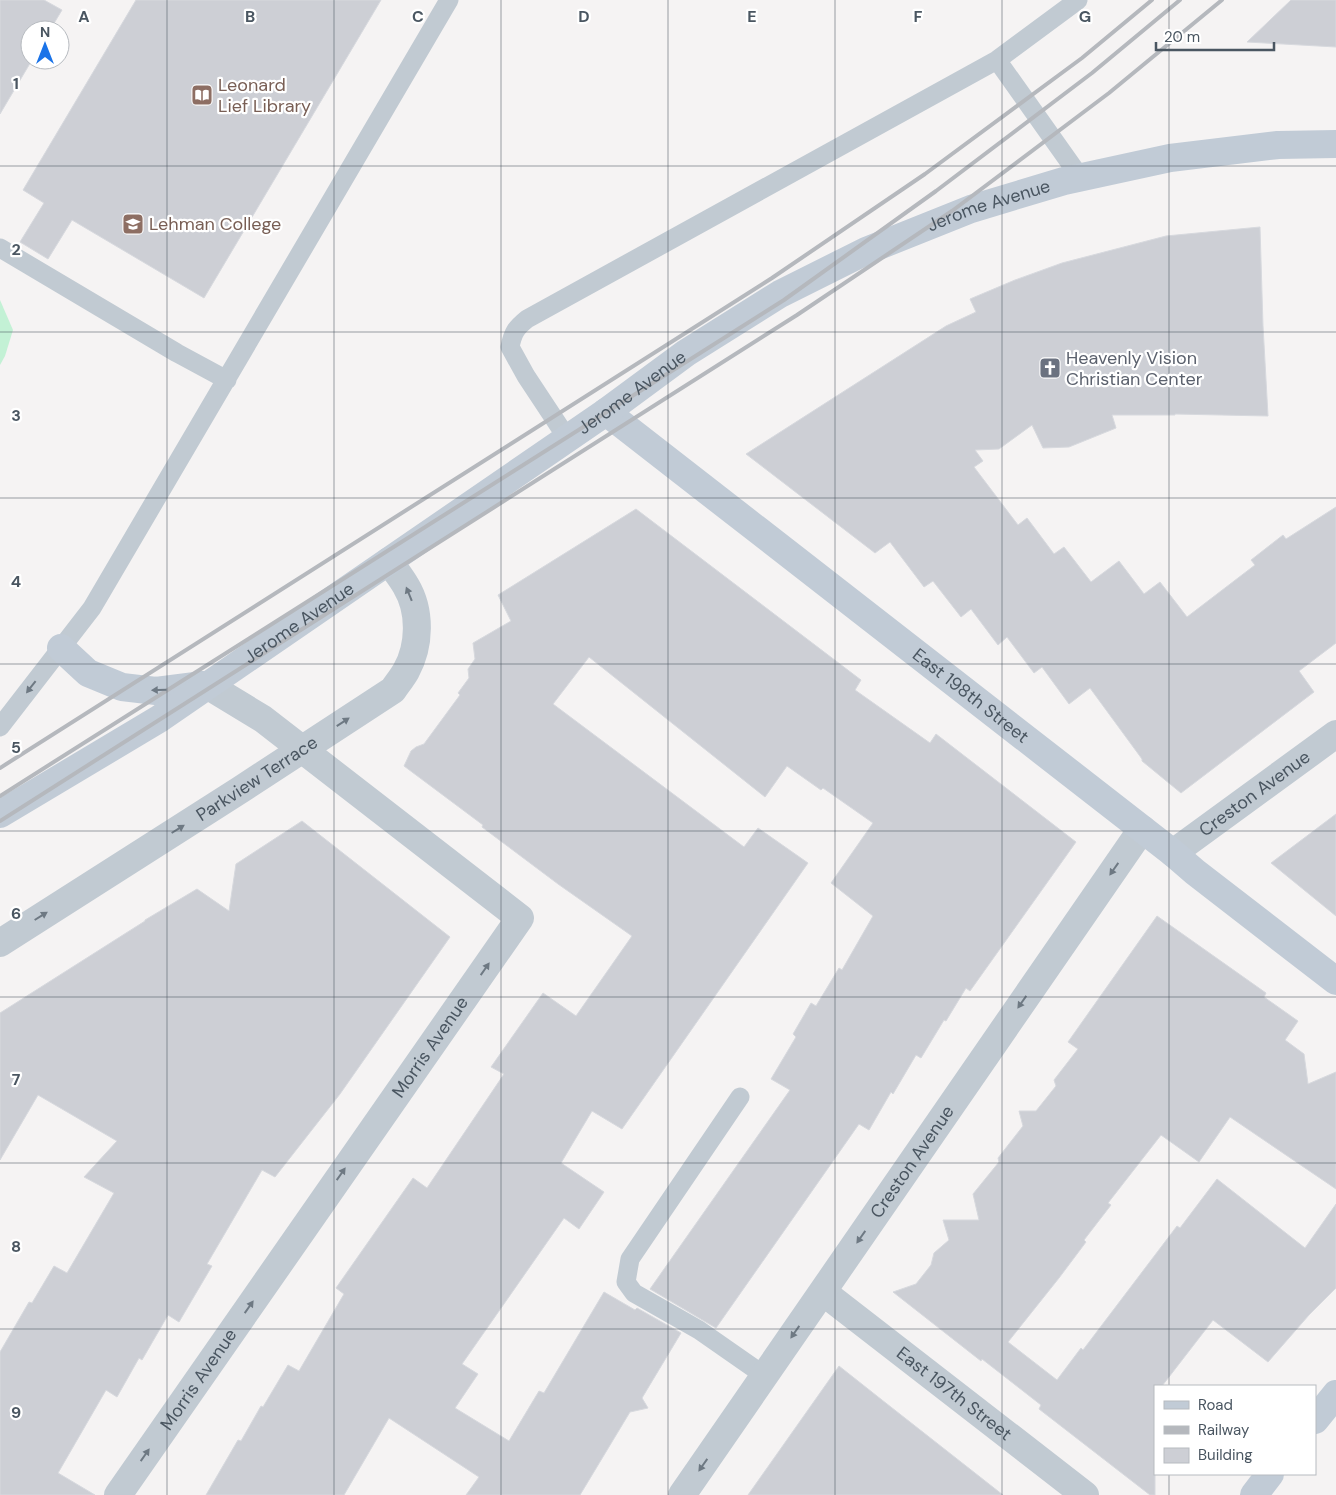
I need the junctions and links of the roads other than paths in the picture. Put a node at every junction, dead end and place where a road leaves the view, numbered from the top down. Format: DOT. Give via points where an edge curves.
graph roads {
  1 [pos="449,0"];
  2 [pos="1078,0"];
  3 [pos="997,60"];
  4 [pos="1336,144"];
  5 [pos="1080,177"];
  6 [pos="0,248"];
  7 [pos="227,380"];
  8 [pos="606,412"];
  9 [pos="567,438"];
  10 [pos="389,561"];
  11 [pos="61,648"];
  12 [pos="207,685"];
  13 [pos="0,727"];
  14 [pos="1336,734"];
  15 [pos="303,749"];
  16 [pos="0,814"];
  17 [pos="1142,829"];
  18 [pos="1173,853"];
  19 [pos="0,943"];
  20 [pos="1336,981"];
  21 [pos="740,1097"];
  22 [pos="823,1292"];
  23 [pos="765,1376"];
  24 [pos="1336,1394"];
  25 [pos="1316,1419"];
  26 [pos="1269,1475"];
  27 [pos="118,1495"];
  28 [pos="682,1495"];
  29 [pos="1085,1495"];
  30 [pos="1254,1495"];
  1 -- 7 [label="lane"];
  2 -- 3 [label="lane"];
  3 -- 5 [label="lane"];
  3 -- 9 [label="lane" via="527,319 517,328 510,346"];
  4 -- 5 [label="main road, Jerome Avenue" via="1278,145 1170,158"];
  5 -- 8 [label="main road, Jerome Avenue" via="971,209 866,251 780,294 686,353"];
  6 -- 7 [label="lane"];
  7 -- 11 [label="lane" via="92,608"];
  8 -- 9 [label="main road, Jerome Avenue"];
  8 -- 17 [label="main road, East 198th Street"];
  9 -- 10 [label="main road, Jerome Avenue"];
  10 -- 12 [label="main road, Jerome Avenue"];
  15 -- 10 [label="street, Parkview Terrace, one-way" via="393,690 406,670 417,630 415,607 407,587"];
  12 -- 11 [label="main road, one-way" via="156,691 122,687 88,673"];
  11 -- 13 [label="lane, one-way"];
  12 -- 15 [label="street, Morris Avenue" via="263,719"];
  12 -- 16 [label="main road, Jerome Avenue" via="159,719"];
  14 -- 18 [label="street, Creston Avenue"];
  19 -- 15 [label="street, Parkview Terrace, one-way"];
  27 -- 15 [label="street, Morris Avenue, one-way" via="520,918"];
  17 -- 18 [label="main road, East 198th Street"];
  17 -- 22 [label="street, Creston Avenue, one-way"];
  18 -- 20 [label="main road, East 198th Street"];
  21 -- 23 [label="lane" via="630,1259 626,1282 634,1293 699,1330"];
  22 -- 23 [label="street, Creston Avenue, one-way"];
  22 -- 29 [label="street, East 197th Street"];
  23 -- 28 [label="street, Creston Avenue, one-way"];
  24 -- 25 [label="main road"];
  26 -- 30 [label="main road"];
}
